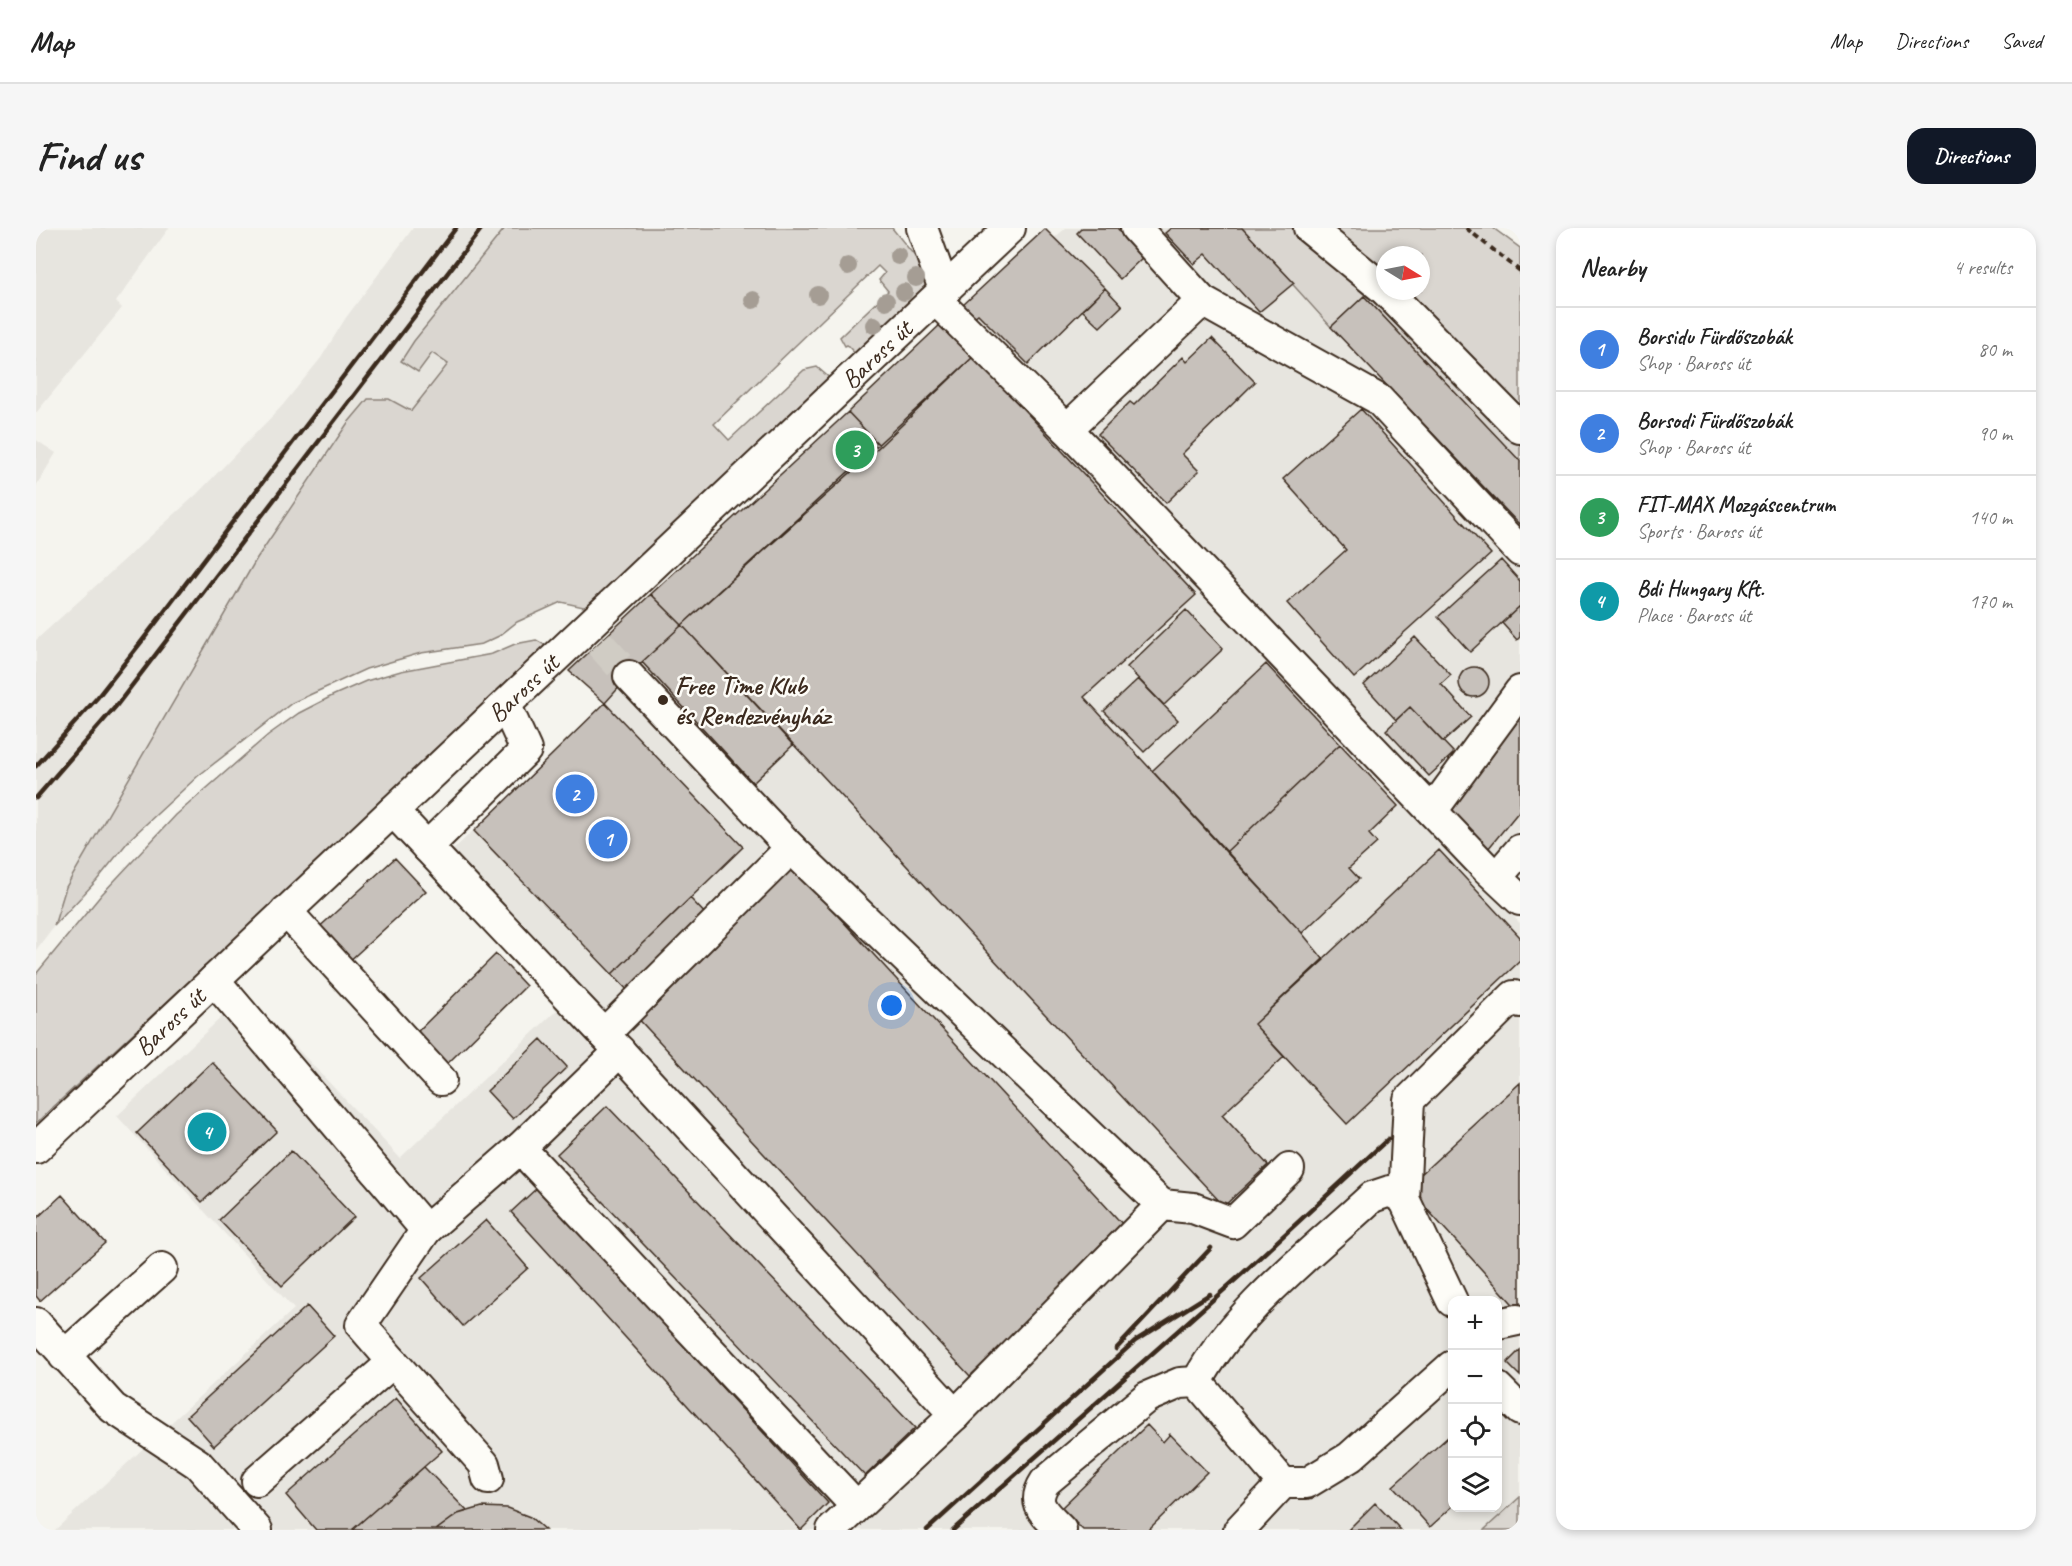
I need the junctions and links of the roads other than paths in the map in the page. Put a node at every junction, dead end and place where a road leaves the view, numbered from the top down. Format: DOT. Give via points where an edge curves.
graph roads {
  1 [pos="922,228"];
  2 [pos="1010,228"];
  3 [pos="1136,228"];
  4 [pos="1309,228"];
  5 [pos="1376,282"];
  6 [pos="940,296"];
  7 [pos="1397,300"];
  8 [pos="1202,301"];
  9 [pos="1515,410"];
  10 [pos="1067,429"];
  11 [pos="1520,551"];
  12 [pos="629,676"];
  13 [pos="1520,691"];
  14 [pos="506,706"];
  15 [pos="393,811"];
  16 [pos="1432,812"];
  17 [pos="427,848"];
  18 [pos="791,848"];
  19 [pos="1520,849"];
  20 [pos="1491,872"];
  21 [pos="1520,900"];
  22 [pos="286,911"];
  23 [pos="214,980"];
  24 [pos="1520,1002"];
  25 [pos="612,1042"];
  26 [pos="441,1080"];
  27 [pos="36,1148"];
  28 [pos="520,1148"];
  29 [pos="1289,1169"];
  30 [pos="1404,1200"];
  31 [pos="1162,1205"];
  32 [pos="426,1230"];
  33 [pos="162,1268"];
  34 [pos="1450,1296"];
  35 [pos="36,1323"];
  36 [pos="64,1356"];
  37 [pos="393,1362"];
  38 [pos="1448,1370"];
  39 [pos="1197,1382"];
  40 [pos="1502,1393"];
  41 [pos="1520,1410"];
  42 [pos="955,1415"];
  43 [pos="488,1479"];
  44 [pos="257,1481"];
  45 [pos="1283,1483"];
  46 [pos="856,1506"];
  47 [pos="257,1530"];
  48 [pos="832,1530"];
  49 [pos="1061,1530"];
  50 [pos="1239,1530"];
  1 -- 6 [label="street"];
  2 -- 6 [label="street, Baross út"];
  3 -- 8 [label="street"];
  4 -- 5 [label="street"];
  6 -- 10 [label="street"];
  6 -- 14 [label="street, Baross út" via="593,636"];
  7 -- 9 [label="street"];
  8 -- 10 [label="street"];
  8 -- 11 [label="street" via="1378,399"];
  10 -- 16 [label="street"];
  12 -- 18 [label="street"];
  13 -- 16 [label="street"];
  14 -- 15 [label="street, Baross út"];
  14 -- 17 [label="street" via="526,750"];
  15 -- 17 [label="street"];
  15 -- 22 [label="street, Baross út"];
  16 -- 20 [label="street"];
  17 -- 25 [label="street"];
  18 -- 25 [label="street"];
  18 -- 31 [label="street"];
  19 -- 20 [label="street"];
  20 -- 21 [label="street"];
  22 -- 23 [label="street, Baross út"];
  22 -- 26 [label="street"];
  23 -- 27 [label="street, Baross út"];
  23 -- 32 [label="street"];
  24 -- 30 [label="street" via="1514,996 1409,1100"];
  25 -- 28 [label="street"];
  25 -- 42 [label="street"];
  28 -- 32 [label="street"];
  28 -- 46 [label="street"];
  29 -- 31 [label="street" via="1233,1223 1193,1208"];
  30 -- 34 [label="street"];
  30 -- 39 [label="street" via="1390,1191 1372,1197 1251,1310 1220,1345"];
  31 -- 42 [label="street"];
  32 -- 37 [label="street" via="361,1325"];
  33 -- 36 [label="street"];
  35 -- 36 [label="street"];
  36 -- 47 [label="street" via="112,1408 198,1464"];
  37 -- 43 [label="street" via="484,1464"];
  37 -- 44 [label="street"];
  38 -- 45 [label="street" via="1350,1457 1307,1483"];
  39 -- 45 [label="street"];
  39 -- 49 [label="street" via="1180,1383 1146,1397 1045,1482 1038,1494 1039,1504"];
  40 -- 41 [label="street"];
  42 -- 46 [label="street"];
  45 -- 50 [label="street"];
  46 -- 48 [label="street"];
}
